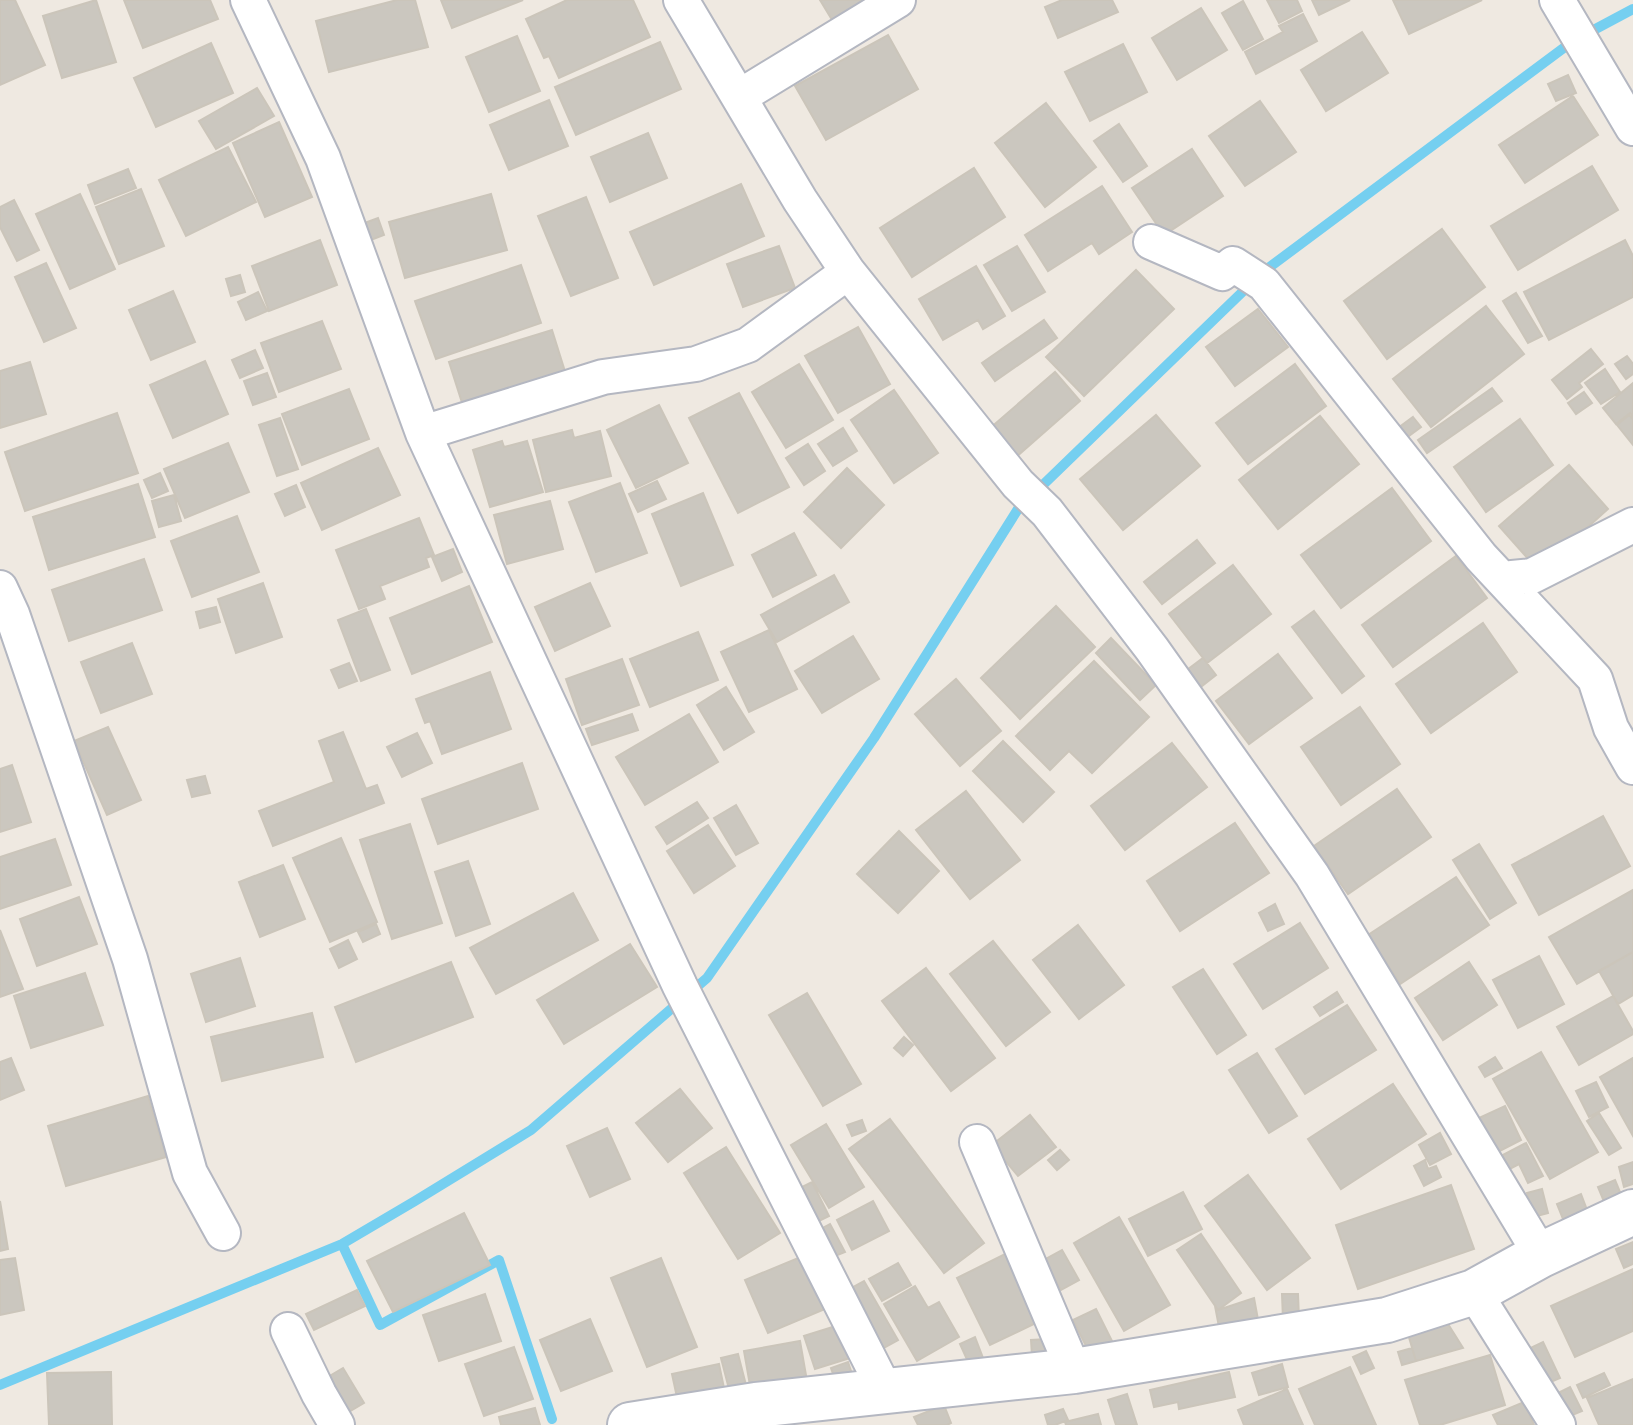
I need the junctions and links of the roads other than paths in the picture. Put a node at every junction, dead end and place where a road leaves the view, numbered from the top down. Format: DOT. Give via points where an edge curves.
graph roads {
  1 [pos="248,0"];
  2 [pos="681,0"];
  3 [pos="898,0"];
  4 [pos="1563,11"];
  5 [pos="739,97"];
  6 [pos="1633,128"];
  7 [pos="1151,242"];
  8 [pos="848,272"];
  9 [pos="423,433"];
  10 [pos="1633,525"];
  11 [pos="1502,579"];
  12 [pos="0,588"];
  13 [pos="1633,767"];
  14 [pos="977,1142"];
  15 [pos="1633,1212"];
  16 [pos="223,1233"];
  17 [pos="1541,1255"];
  18 [pos="1474,1292"];
  19 [pos="288,1330"];
  20 [pos="1074,1371"];
  21 [pos="886,1392"];
  22 [pos="337,1425"];
  23 [pos="630,1425"];
  24 [pos="1558,1425"];
  1 -- 9 [label="street" via="323,158"];
  2 -- 5 [label="street"];
  3 -- 5 [label="street"];
  4 -- 6 [label="street"];
  5 -- 8 [label="street"];
  7 -- 11 [label="street" via="1222,273 1233,264 1264,284"];
  8 -- 9 [label="street" via="748,345 696,364 603,377"];
  8 -- 17 [label="street" via="1018,484 1047,512 1152,649 1312,875"];
  9 -- 21 [label="street" via="685,997"];
  10 -- 11 [label="street" via="1532,576"];
  11 -- 13 [label="street" via="1595,679 1611,728"];
  12 -- 16 [label="street" via="130,959 190,1173"];
  14 -- 20 [label="street"];
  15 -- 17 [label="street"];
  17 -- 18 [label="street"];
  18 -- 20 [label="street" via="1387,1320"];
  18 -- 24 [label="street"];
  19 -- 22 [label="street"];
  20 -- 21 [label="street"];
  21 -- 23 [label="street"];
}
